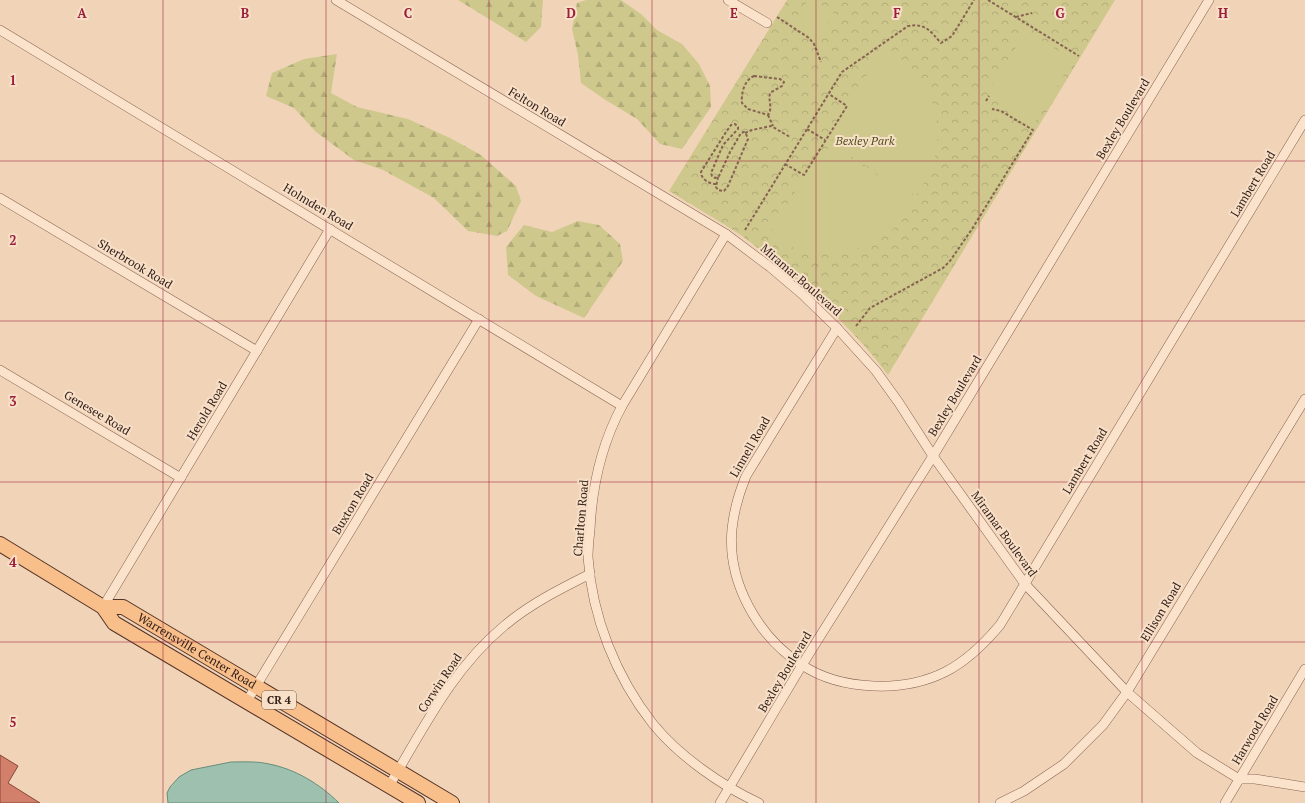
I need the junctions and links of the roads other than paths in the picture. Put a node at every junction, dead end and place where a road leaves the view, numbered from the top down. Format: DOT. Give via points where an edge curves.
graph roads {
  1 [pos="336,0"];
  2 [pos="728,0"];
  3 [pos="1209,0"];
  4 [pos="766,23"];
  5 [pos="0,30"];
  6 [pos="1305,120"];
  7 [pos="0,198"];
  8 [pos="330,229"];
  9 [pos="726,234"];
  10 [pos="479,319"];
  11 [pos="837,328"];
  12 [pos="257,350"];
  13 [pos="0,370"];
  14 [pos="1305,399"];
  15 [pos="622,406"];
  16 [pos="932,456"];
  17 [pos="181,478"];
  18 [pos="0,544"];
  19 [pos="590,574"];
  20 [pos="1024,584"];
  21 [pos="104,606"];
  22 [pos="802,665"];
  23 [pos="1305,669"];
  24 [pos="256,686"];
  25 [pos="1127,692"];
  26 [pos="247,701"];
  27 [pos="398,771"];
  28 [pos="1239,779"];
  29 [pos="389,786"];
  30 [pos="730,787"];
  31 [pos="1305,787"];
  32 [pos="418,803"];
  33 [pos="452,803"];
  34 [pos="720,803"];
  35 [pos="759,803"];
  36 [pos="1000,803"];
  37 [pos="1225,803"];
  1 -- 9 [label="street, Felton Road"];
  2 -- 4 [label="street"];
  3 -- 16 [label="street, Bexley Boulevard"];
  5 -- 8 [label="street, Holmden Road"];
  6 -- 20 [label="street, Lambert Road"];
  7 -- 12 [label="street, Sherbrook Road"];
  8 -- 10 [label="street, Holmden Road"];
  8 -- 12 [label="street, Herold Road"];
  9 -- 11 [label="street, Miramar Boulevard" via="770,267"];
  9 -- 15 [label="street, Charlton Road"];
  10 -- 15 [label="street, Holmden Road"];
  10 -- 24 [label="street, Buxton Road"];
  11 -- 16 [label="street, Miramar Boulevard" via="876,372"];
  11 -- 22 [label="street, Linnell Road" via="746,476 738,494 732,529 732,549 738,578 752,613 772,640"];
  12 -- 17 [label="street, Herold Road"];
  13 -- 17 [label="street, Genesee Road"];
  14 -- 25 [label="street, Ellison Road"];
  15 -- 19 [label="street, Charlton Road" via="605,445 596,475 590,515"];
  16 -- 20 [label="street, Miramar Boulevard"];
  16 -- 22 [label="street, Bexley Boulevard"];
  17 -- 21 [label="street, Herold Road"];
  18 -- 21 [label="main road, Warrensville Center Road / CR 4"];
  19 -- 27 [label="street, Corwin Road" via="530,606 505,625 470,658 452,682"];
  19 -- 30 [label="street, Charlton Road" via="595,605 630,691 654,725 672,744"];
  20 -- 22 [label="street, Lambert Road" via="1000,625 988,639 961,662 938,675 905,685 869,686 838,681"];
  20 -- 25 [label="street, Miramar Boulevard"];
  21 -- 24 [label="main road, Warrensville Center Road / CR 4" via="123,607"];
  21 -- 26 [label="main road, Warrensville Center Road / CR 4" via="114,623"];
  22 -- 30 [label="street, Bexley Boulevard"];
  23 -- 28 [label="street, Harwood Road"];
  24 -- 26 [label="street, Buxton Road"];
  24 -- 27 [label="main road, Warrensville Center Road / CR 4"];
  25 -- 28 [label="street, Miramar Boulevard" via="1197,753"];
  25 -- 36 [label="street, Ellison Road" via="1103,725 1064,764 1024,792"];
  26 -- 29 [label="main road, Warrensville Center Road / CR 4"];
  27 -- 29 [label="street, Corwin Road"];
  27 -- 33 [label="main road, Warrensville Center Road / CR 4"];
  28 -- 31 [label="street, Miramar Boulevard"];
  28 -- 37 [label="street, Harwood Road"];
  29 -- 32 [label="main road, Warrensville Center Road / CR 4"];
  30 -- 34 [label="street, Bexley Boulevard"];
  30 -- 35 [label="street"];
}
